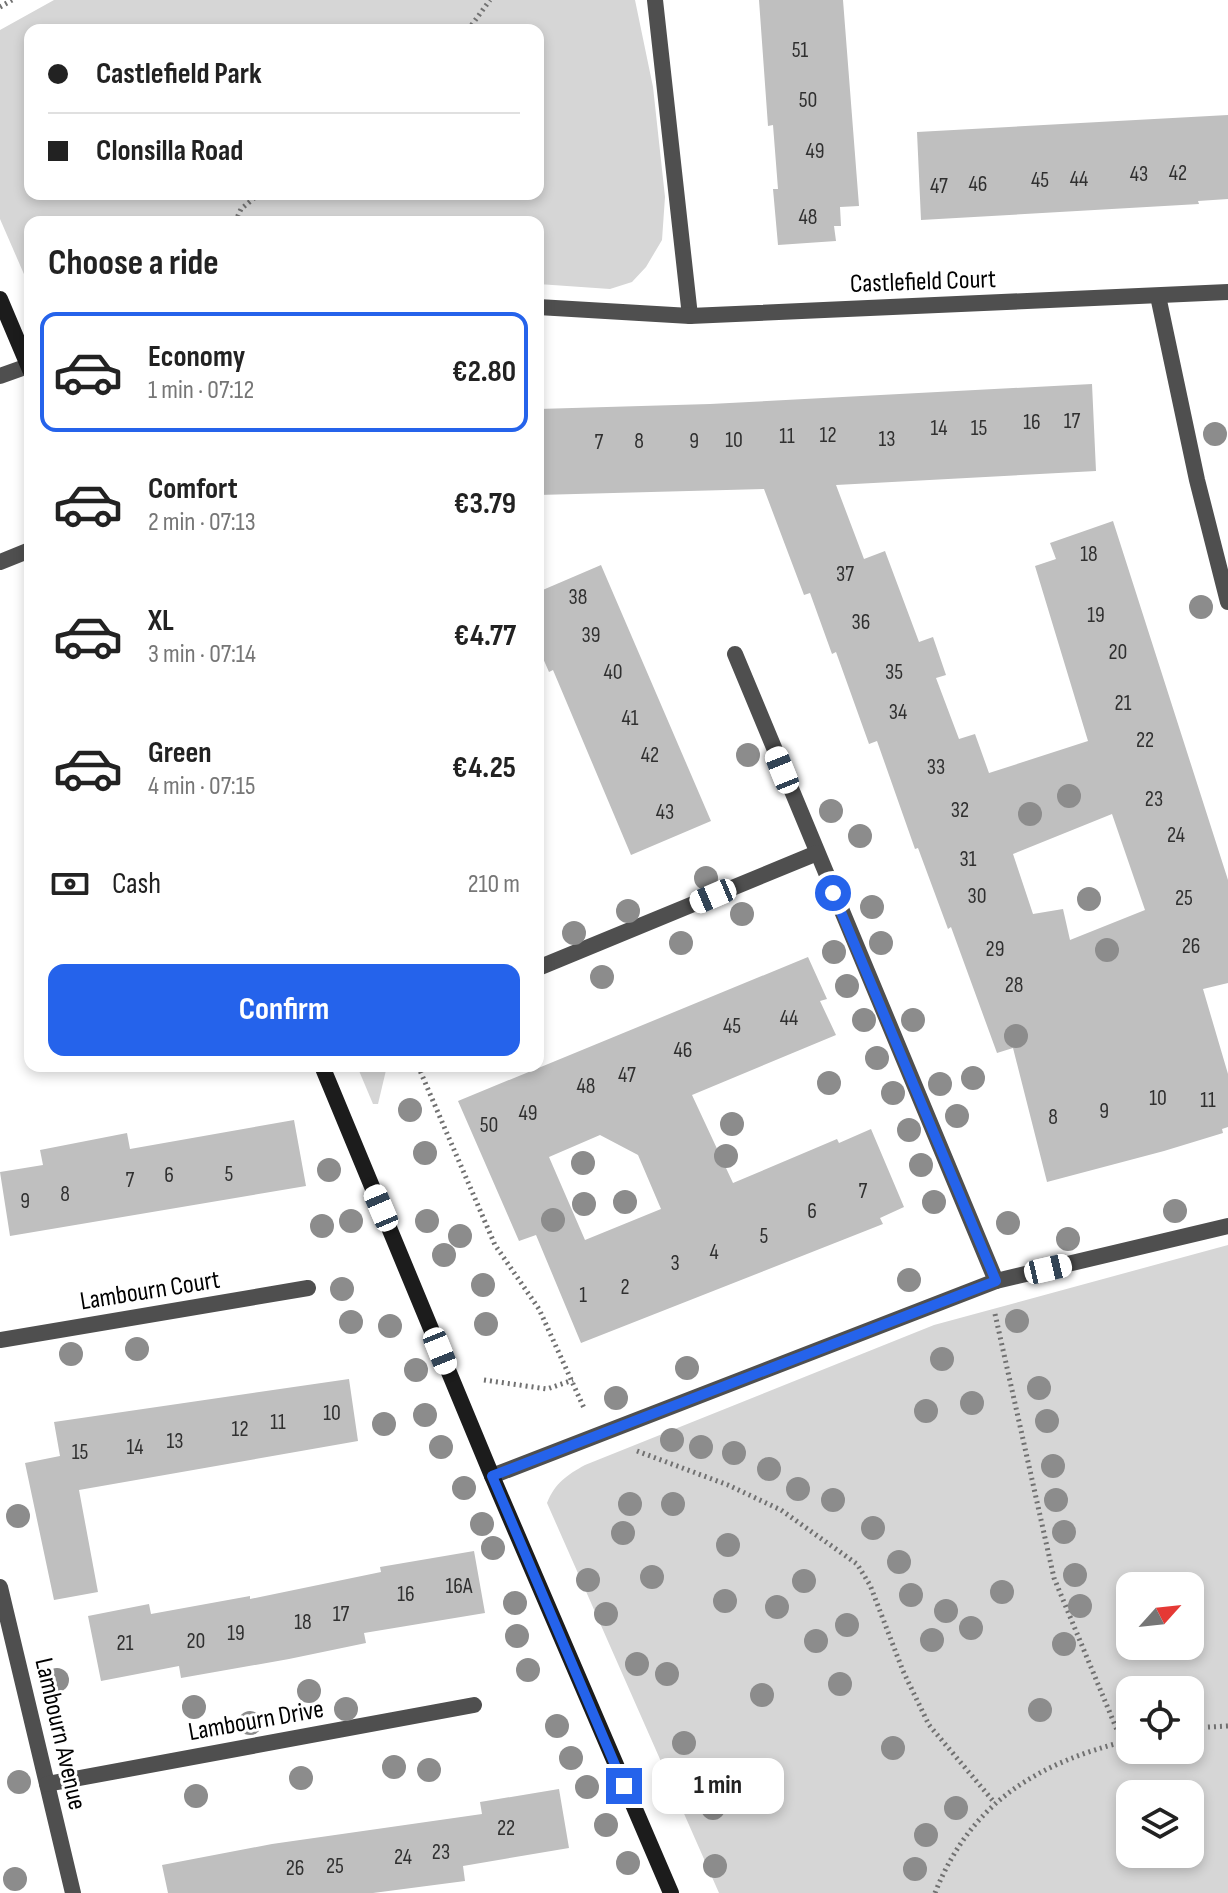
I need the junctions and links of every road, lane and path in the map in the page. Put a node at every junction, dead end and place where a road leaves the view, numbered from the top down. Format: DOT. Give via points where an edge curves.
graph roads {
  1 [pos="12,0"];
  2 [pos="490,0"];
  3 [pos="655,0"];
  4 [pos="0,7"];
  5 [pos="472,24"];
  6 [pos="252,200"];
  7 [pos="238,216"];
  8 [pos="1228,292"];
  9 [pos="1158,296"];
  10 [pos="0,299"];
  11 [pos="544,307"];
  12 [pos="690,316"];
  13 [pos="24,356"];
  14 [pos="24,369"];
  15 [pos="0,376"];
  16 [pos="24,552"];
  17 [pos="0,562"];
  18 [pos="1228,602"];
  19 [pos="735,654"];
  20 [pos="817,853"];
  21 [pos="544,966"];
  22 [pos="324,1072"];
  23 [pos="421,1072"];
  24 [pos="1228,1226"];
  25 [pos="996,1281"];
  26 [pos="308,1288"];
  27 [pos="0,1340"];
  28 [pos="452,1379"];
  29 [pos="573,1380"];
  30 [pos="597,1438"];
  31 [pos="492,1476"];
  32 [pos="0,1587"];
  33 [pos="474,1705"];
  34 [pos="1228,1726"];
  35 [pos="1204,1727"];
  36 [pos="1116,1728"];
  37 [pos="1116,1744"];
  38 [pos="47,1784"];
  39 [pos="994,1802"];
  40 [pos="73,1893"];
  41 [pos="671,1893"];
  42 [pos="935,1893"];
  1 -- 4 [label="path"];
  2 -- 5 [label="path"];
  3 -- 12 [label="street"];
  6 -- 7 [label="path"];
  8 -- 9 [label="street, Castlefield Court"];
  9 -- 12 [label="street, Castlefield Court"];
  9 -- 18 [label="street"];
  10 -- 13 [label="main road"];
  11 -- 12 [label="street, Castlefield Court"];
  14 -- 15 [label="street"];
  16 -- 17 [label="street"];
  19 -- 20 [label="street"];
  20 -- 21 [label="street"];
  20 -- 25 [label="street"];
  22 -- 28 [label="main road"];
  23 -- 29 [label="path" via="495,1245 539,1309"];
  24 -- 25 [label="street"];
  25 -- 30 [label="street"];
  25 -- 36 [label="path" via="998,1335 1054,1578"];
  26 -- 27 [label="street, Lambourn Court"];
  28 -- 29 [label="path" via="502,1380 547,1389"];
  28 -- 31 [label="main road"];
  29 -- 30 [label="path"];
  30 -- 31 [label="street"];
  30 -- 39 [label="path" via="781,1510 857,1564 929,1725"];
  31 -- 41 [label="main road"];
  32 -- 38 [label="street, Lambourn Avenue"];
  33 -- 38 [label="street, Lambourn Drive"];
  34 -- 35 [label="path"];
  37 -- 39 [label="path" via="1048,1770"];
  38 -- 40 [label="street, Lambourn Avenue"];
  39 -- 42 [label="path" via="957,1846"];
}
